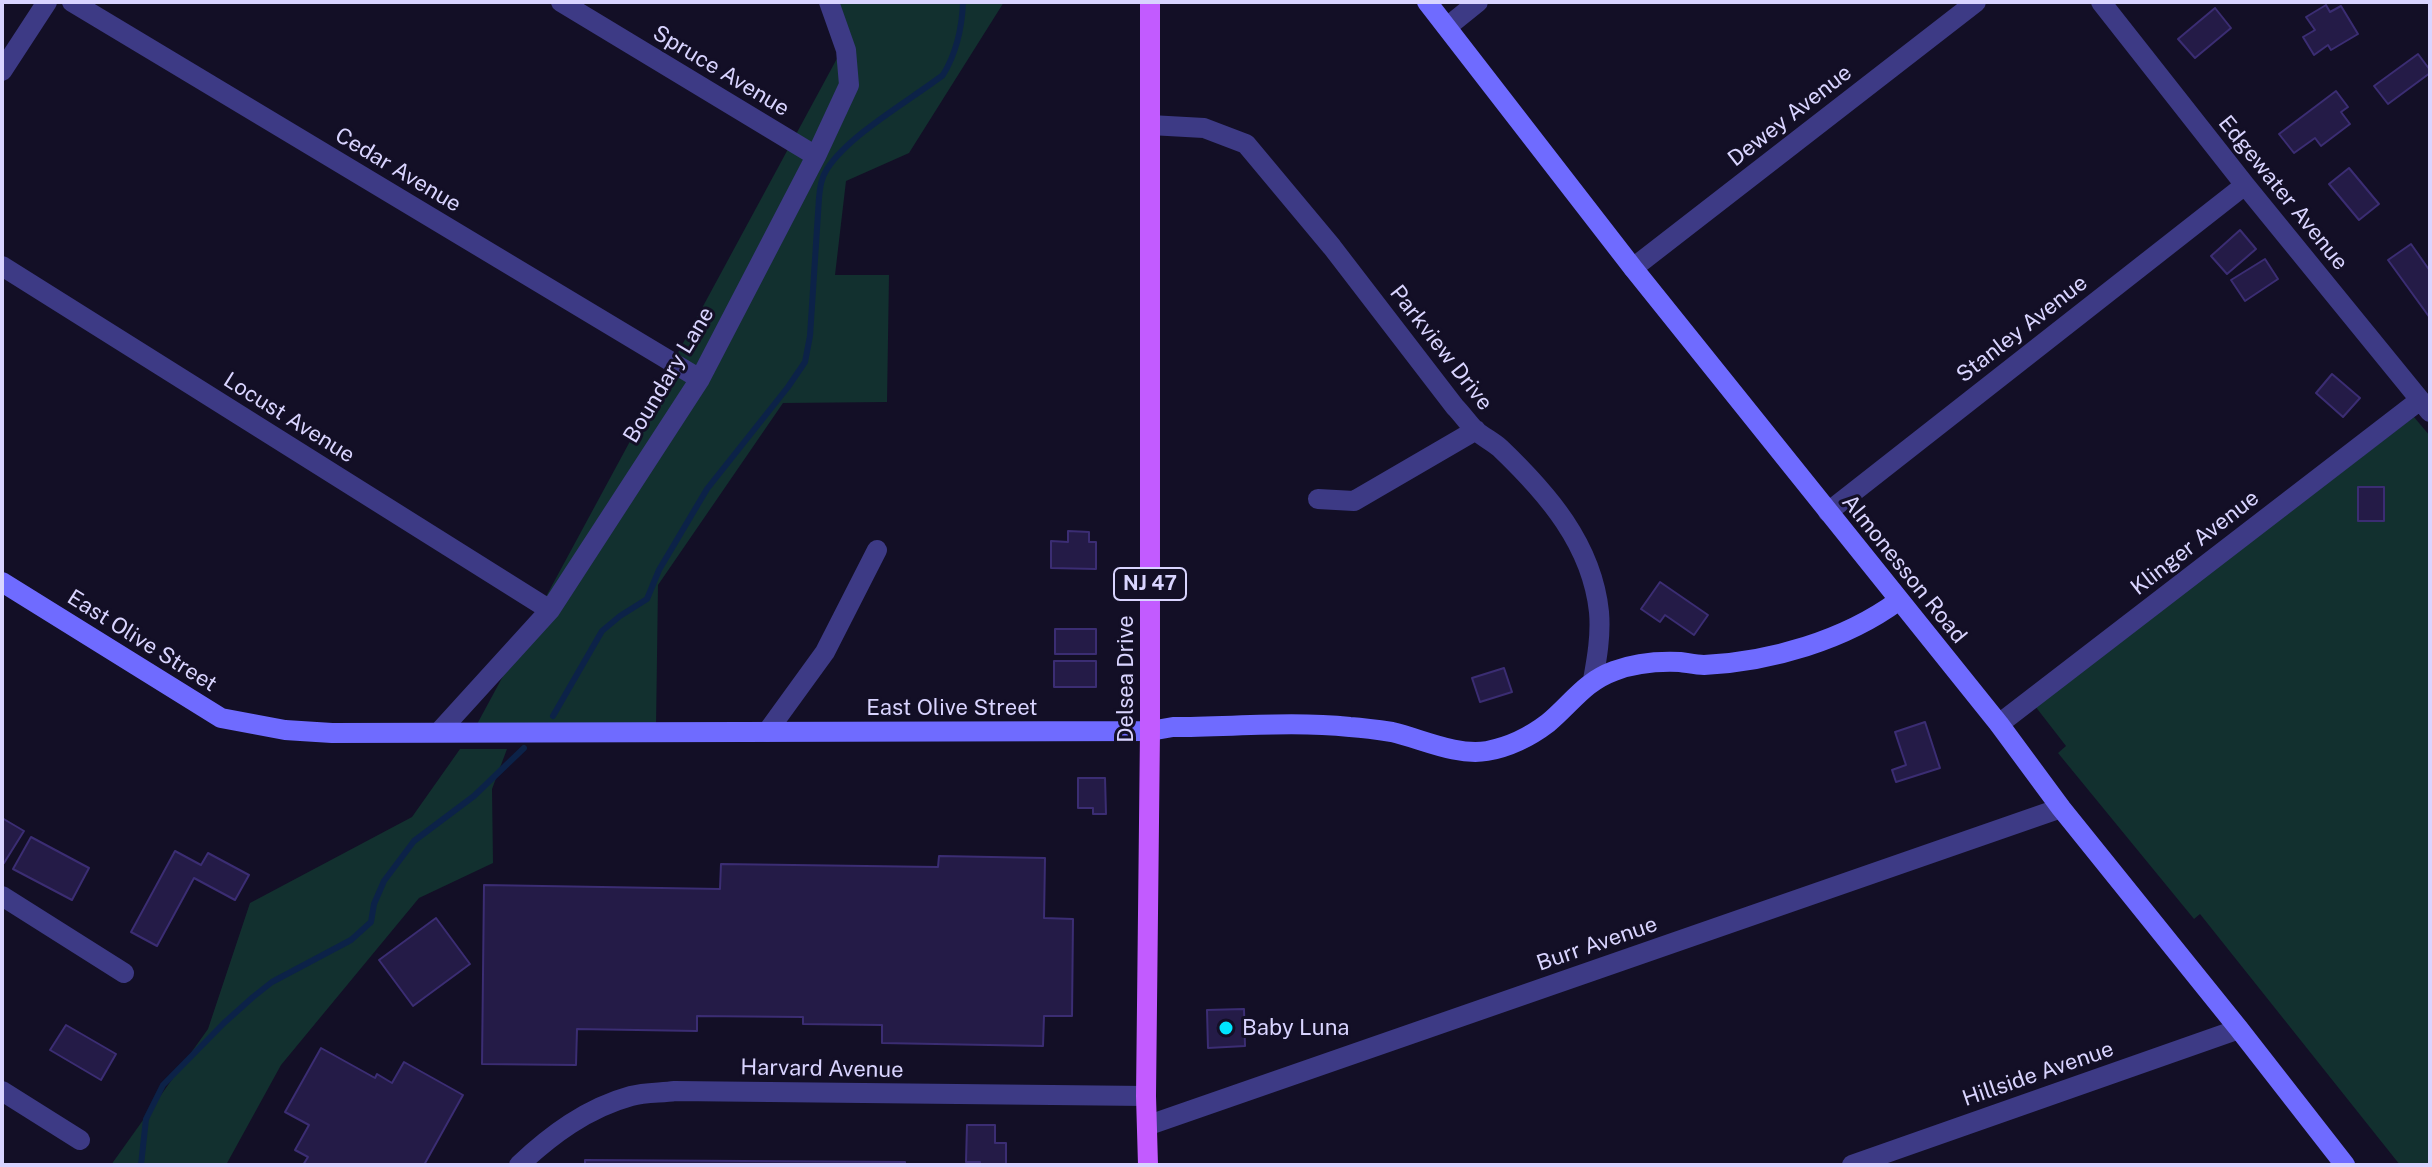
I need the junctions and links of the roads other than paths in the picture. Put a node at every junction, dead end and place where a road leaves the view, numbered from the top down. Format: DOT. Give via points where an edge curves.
graph roads {
  1 [pos="47,2"];
  2 [pos="72,2"];
  3 [pos="561,2"];
  4 [pos="829,2"];
  5 [pos="1150,2"];
  6 [pos="1427,2"];
  7 [pos="1478,2"];
  8 [pos="1976,2"];
  9 [pos="2101,2"];
  10 [pos="1447,27"];
  11 [pos="2,71"];
  12 [pos="1150,125"];
  13 [pos="816,156"];
  14 [pos="2245,185"];
  15 [pos="2,266"];
  16 [pos="1633,268"];
  17 [pos="700,379"];
  18 [pos="2425,406"];
  19 [pos="1476,430"];
  20 [pos="1318,499"];
  21 [pos="1828,512"];
  22 [pos="877,550"];
  23 [pos="2,582"];
  24 [pos="1898,601"];
  25 [pos="550,610"];
  26 [pos="1593,680"];
  27 [pos="1999,724"];
  28 [pos="1150,731"];
  29 [pos="439,732"];
  30 [pos="767,732"];
  31 [pos="2061,808"];
  32 [pos="2,896"];
  33 [pos="124,973"];
  34 [pos="2239,1029"];
  35 [pos="2,1091"];
  36 [pos="1146,1096"];
  37 [pos="1149,1125"];
  38 [pos="80,1140"];
  39 [pos="519,1165"];
  40 [pos="1148,1165"];
  41 [pos="1852,1165"];
  42 [pos="2345,1165"];
  1 -- 11 [label="street"];
  2 -- 17 [label="street, Cedar Avenue"];
  3 -- 13 [label="street, Spruce Avenue"];
  4 -- 13 [label="street, Boundary Lane" via="846,50 849,85"];
  5 -- 12 [label="main road, Delsea Drive / NJ 47"];
  6 -- 10 [label="street, Almonesson Road"];
  7 -- 10 [label="street"];
  8 -- 16 [label="street, Dewey Avenue"];
  9 -- 14 [label="street, Edgewater Avenue"];
  10 -- 16 [label="street, Almonesson Road"];
  12 -- 19 [label="street, Parkview Drive" via="1204,128 1246,144"];
  12 -- 28 [label="main road, Delsea Drive / NJ 47"];
  13 -- 17 [label="street, Boundary Lane"];
  14 -- 18 [label="street, Edgewater Avenue"];
  14 -- 21 [label="street, Stanley Avenue"];
  15 -- 25 [label="street, Locust Avenue"];
  16 -- 21 [label="street, Almonesson Road"];
  17 -- 25 [label="street, Boundary Lane"];
  18 -- 27 [label="street, Klinger Avenue"];
  19 -- 20 [label="street" via="1354,501"];
  19 -- 26 [label="street, Parkview Drive" via="1544,492 1580,549 1599,613"];
  21 -- 24 [label="street, Almonesson Road"];
  22 -- 30 [label="street" via="825,652"];
  23 -- 29 [label="street, East Olive Street" via="221,718 285,730"];
  24 -- 26 [label="street, East Olive Street" via="1855,629 1791,651 1702,665 1635,664"];
  24 -- 27 [label="street, Almonesson Road"];
  25 -- 29 [label="street, Boundary Lane"];
  26 -- 28 [label="street, East Olive Street" via="1547,723 1485,751 1330,725"];
  27 -- 31 [label="street, Almonesson Road"];
  28 -- 30 [label="street, East Olive Street"];
  28 -- 36 [label="main road, Delsea Drive / NJ 47"];
  29 -- 30 [label="street, East Olive Street"];
  31 -- 34 [label="street, Almonesson Road"];
  31 -- 37 [label="street, Burr Avenue"];
  32 -- 33 [label="street"];
  34 -- 41 [label="street, Hillside Avenue"];
  34 -- 42 [label="street, Almonesson Road"];
  35 -- 38 [label="street"];
  36 -- 37 [label="main road, Delsea Drive / NJ 47"];
  36 -- 39 [label="street, Harvard Avenue" via="675,1091 632,1096 580,1116"];
  37 -- 40 [label="main road, Delsea Drive / NJ 47"];
}
